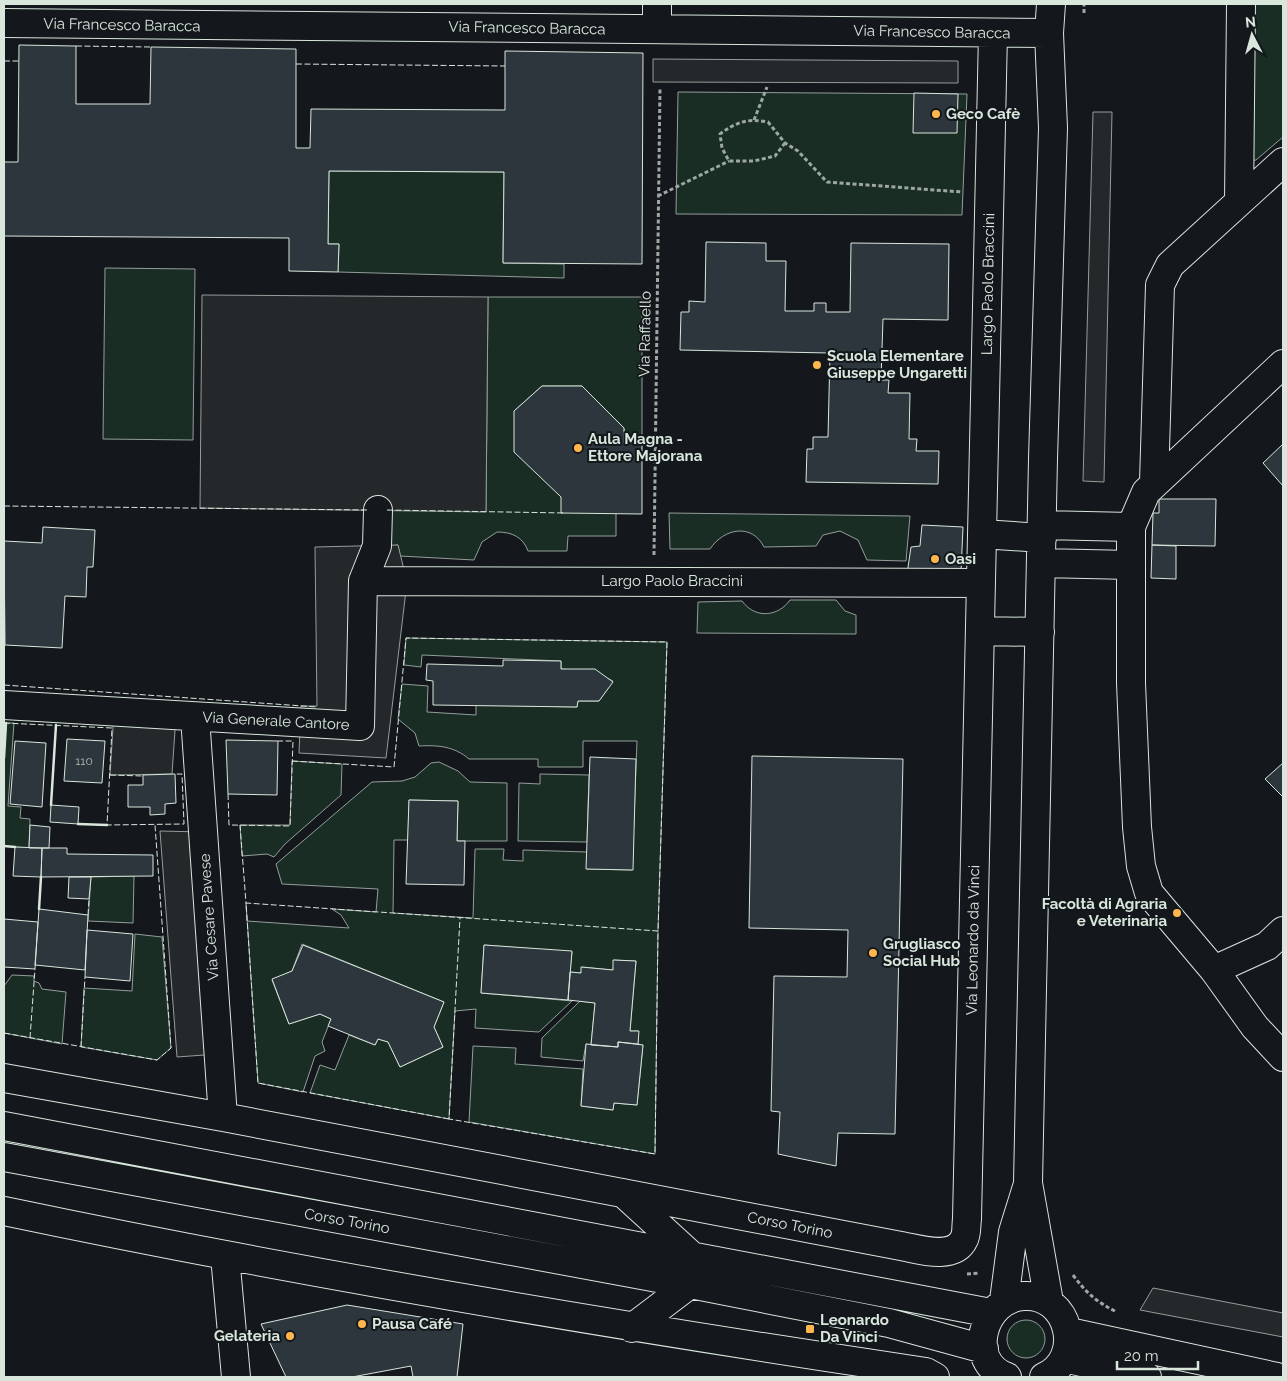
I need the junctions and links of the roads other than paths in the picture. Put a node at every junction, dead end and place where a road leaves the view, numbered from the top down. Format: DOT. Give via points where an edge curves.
graph roads {
  1 [pos="1051,4"];
  2 [pos="1241,4"];
  3 [pos="211,15"];
  4 [pos="657,17"];
  5 [pos="4,24"];
  6 [pos="994,33"];
  7 [pos="1050,33"];
  8 [pos="1283,162"];
  9 [pos="1239,202"];
  10 [pos="1283,364"];
  11 [pos="1154,482"];
  12 [pos="378,510"];
  13 [pos="1131,527"];
  14 [pos="982,534"];
  15 [pos="1042,542"];
  16 [pos="1131,565"];
  17 [pos="363,580"];
  18 [pos="981,583"];
  19 [pos="980,631"];
  20 [pos="1040,632"];
  21 [pos="4,705"];
  22 [pos="195,717"];
  23 [pos="1283,930"];
  24 [pos="1214,970"];
  25 [pos="1283,1057"];
  26 [pos="4,1078"];
  27 [pos="4,1108"];
  28 [pos="223,1117"];
  29 [pos="4,1126"];
  30 [pos="31,1131"];
  31 [pos="4,1157"];
  32 [pos="1028,1183"];
  33 [pos="623,1193"];
  34 [pos="4,1211"];
  35 [pos="957,1247"];
  36 [pos="225,1256"];
  37 [pos="693,1256"];
  38 [pos="690,1284"];
  39 [pos="1049,1302"];
  40 [pos="997,1307"];
  41 [pos="632,1328"];
  42 [pos="1069,1332"];
  43 [pos="984,1349"];
  44 [pos="1050,1372"];
  45 [pos="236,1377"];
  46 [pos="935,1377"];
  47 [pos="1005,1377"];
  48 [pos="1146,1377"];
  49 [pos="1277,1377"];
  1 -- 7 [label="street"];
  2 -- 9 [label="street"];
  3 -- 4 [label="street, Via Francesco Baracca"];
  3 -- 5 [label="street, Via Francesco Baracca"];
  4 -- 6 [label="street, Via Francesco Baracca"];
  6 -- 7 [label="street, Via Francesco Baracca"];
  6 -- 14 [label="street, Largo Paolo Braccini"];
  7 -- 15 [label="street" via="1053,128"];
  8 -- 9 [label="street"];
  9 -- 11 [label="street" via="1170,265 1160,285"];
  10 -- 11 [label="street"];
  11 -- 13 [label="street" via="1146,492"];
  12 -- 17 [label="street, Via Generale Cantore" via="377,546"];
  13 -- 15 [label="street"];
  13 -- 16 [label="street"];
  14 -- 15 [label="street"];
  14 -- 18 [label="street, Largo Paolo Braccini"];
  15 -- 16 [label="street"];
  15 -- 20 [label="street"];
  16 -- 24 [label="street" via="1130,683 1142,866 1149,893"];
  17 -- 18 [label="street, Largo Paolo Braccini"];
  17 -- 22 [label="street, Via Generale Cantore" via="360,726"];
  18 -- 19 [label="street, Largo Paolo Braccini"];
  19 -- 20 [label="street"];
  19 -- 35 [label="street, Via Leonardo da Vinci" via="967,1219 964,1239"];
  20 -- 32 [label="street"];
  21 -- 22 [label="street, Via Generale Cantore"];
  22 -- 28 [label="street, Via Cesare Pavese"];
  23 -- 24 [label="street" via="1267,946"];
  24 -- 25 [label="street" via="1255,1027"];
  26 -- 28 [label="street, Corso Torino"];
  27 -- 30 [label="street, Corso Torino"];
  28 -- 33 [label="street, Corso Torino"];
  29 -- 30 [label="street, Corso Torino"];
  30 -- 37 [label="street, Corso Torino"];
  31 -- 38 [label="street, Corso Torino"];
  32 -- 39 [label="street"];
  32 -- 40 [label="street" via="1013,1232"];
  33 -- 35 [label="street, Corso Torino" via="934,1252 946,1252"];
  33 -- 37 [label="street"];
  34 -- 36 [label="street"];
  36 -- 41 [label="street"];
  36 -- 45 [label="street"];
  37 -- 40 [label="street, Corso Torino"];
  38 -- 41 [label="street"];
  38 -- 43 [label="street, Corso Torino" via="889,1323"];
  39 -- 40 [label="street, Corso Torino" via="1026,1296"];
  39 -- 42 [label="street" via="1064,1319"];
  40 -- 43 [label="street" via="985,1325"];
  41 -- 46 [label="street" via="926,1372"];
  42 -- 44 [label="street" via="1069,1346"];
  42 -- 49 [label="street"];
  43 -- 47 [label="street" via="988,1360"];
  44 -- 48 [label="street"];
}
